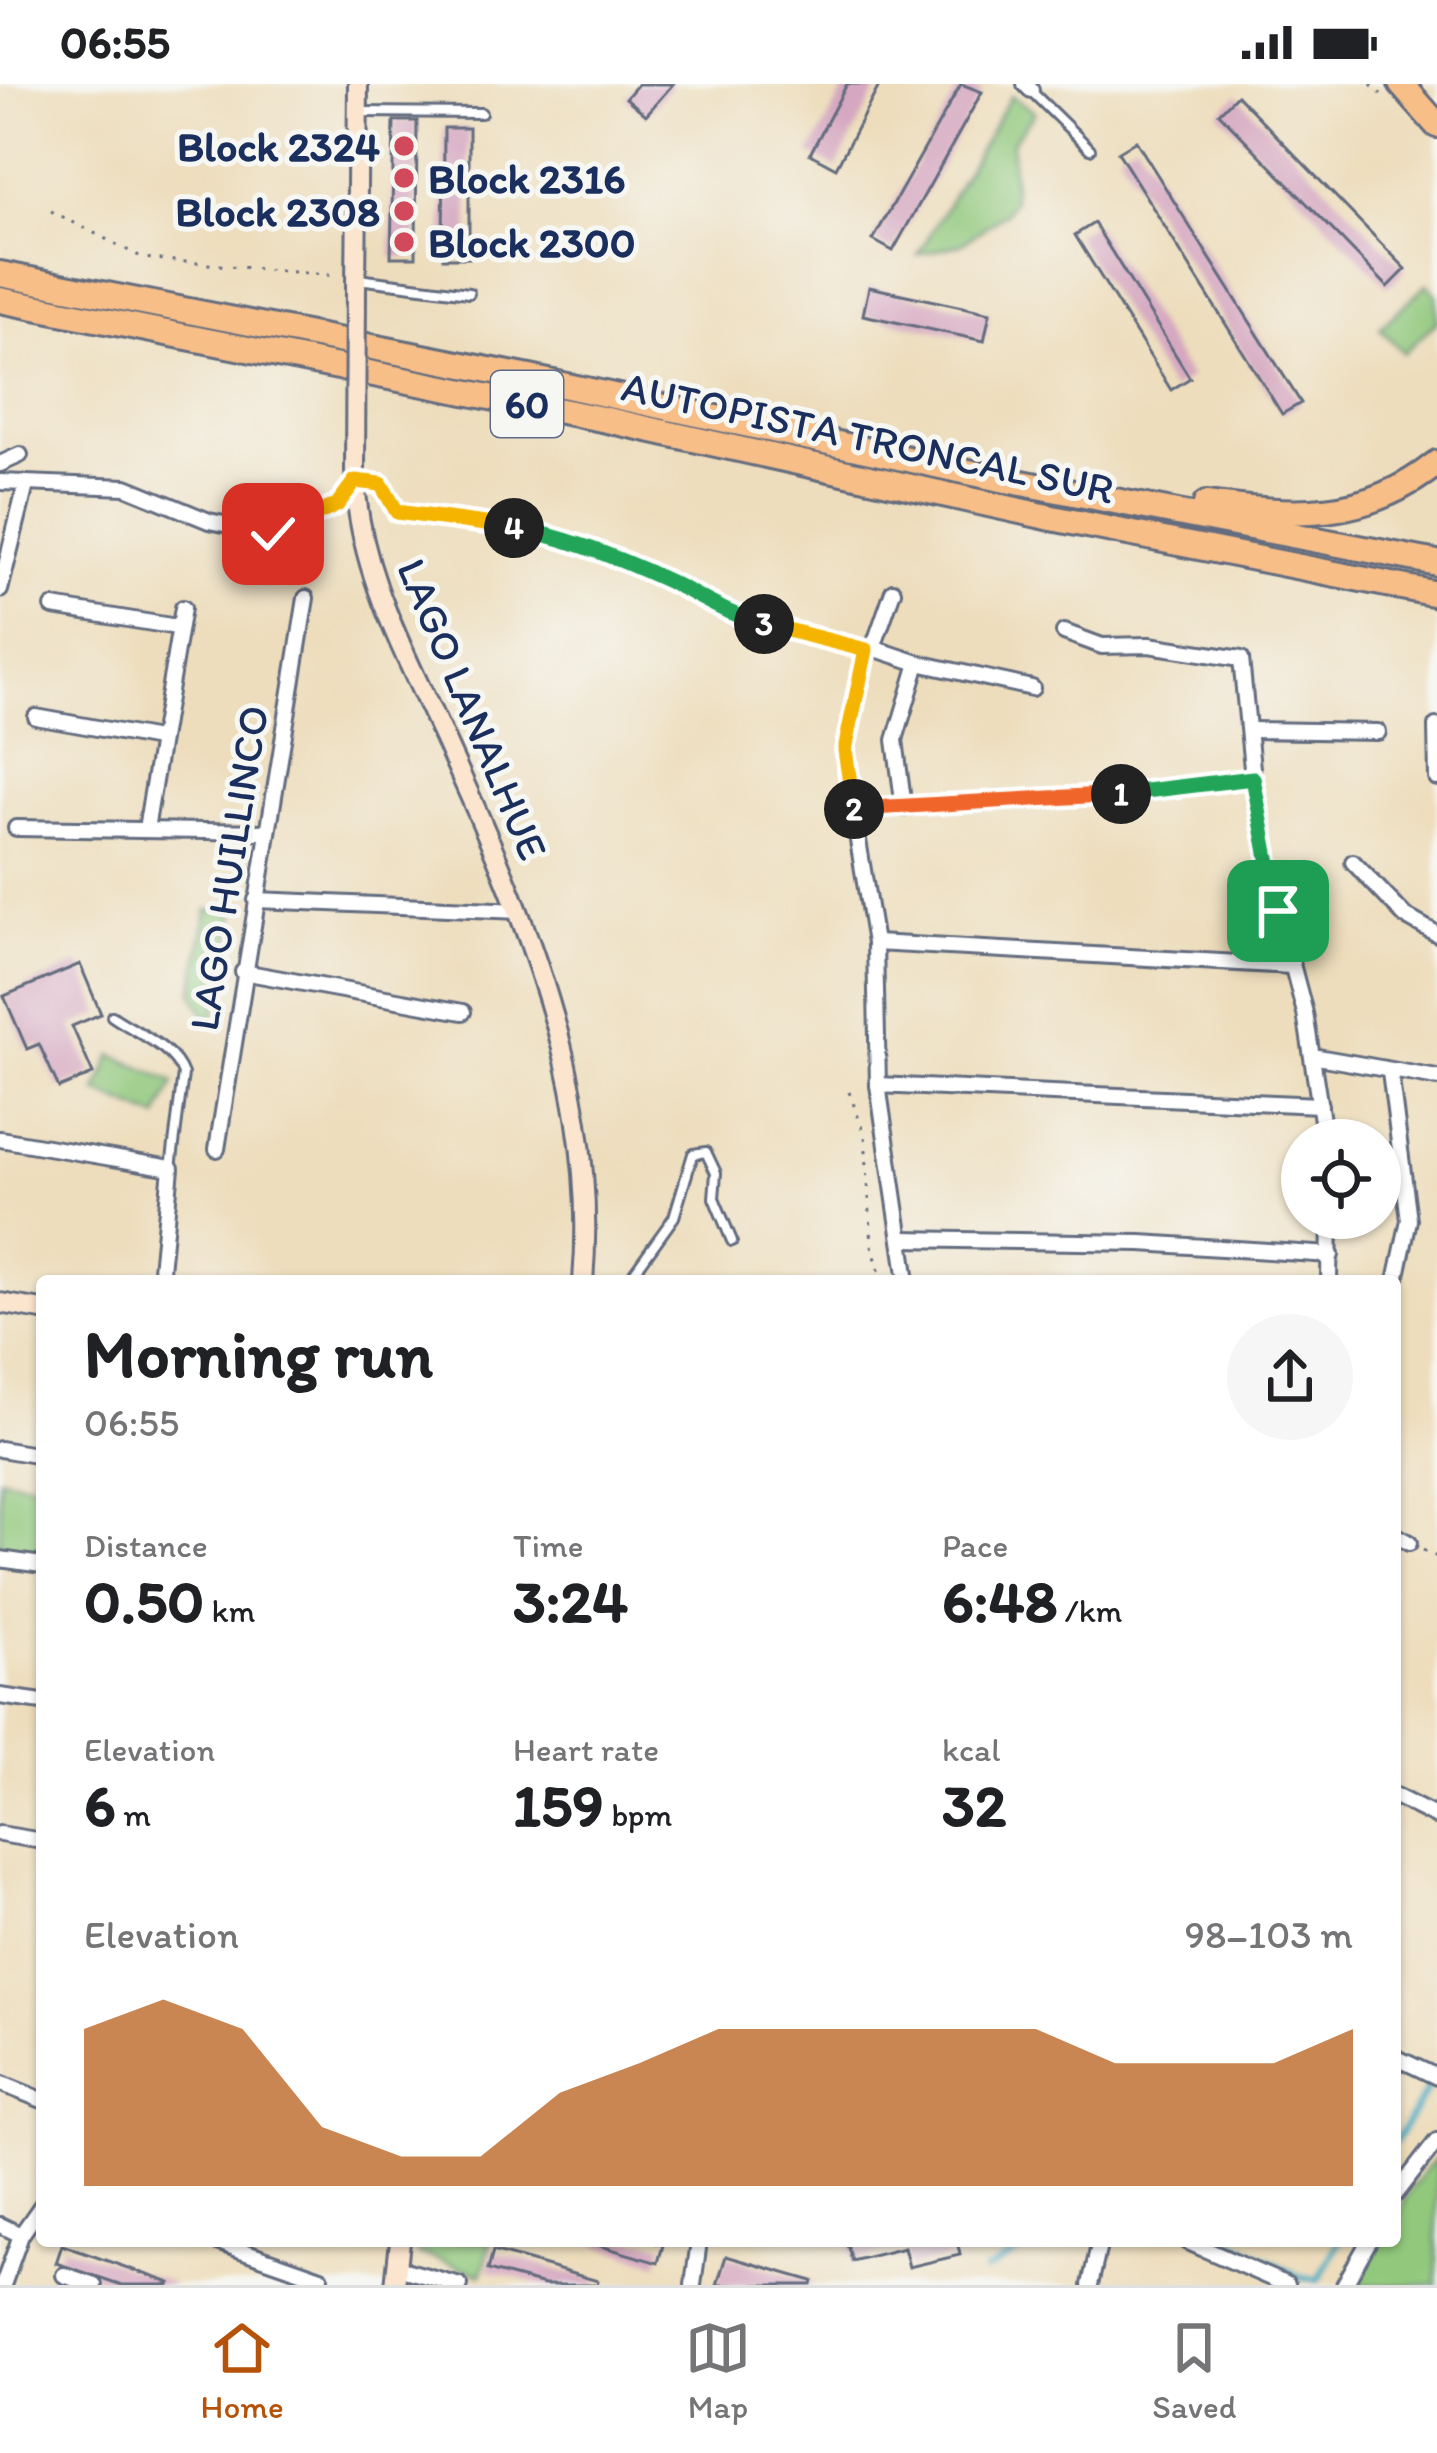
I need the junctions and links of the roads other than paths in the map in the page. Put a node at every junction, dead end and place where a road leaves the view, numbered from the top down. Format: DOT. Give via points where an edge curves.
graph roads {
  1 [pos="358,84"];
  2 [pos="1401,84"];
  3 [pos="1028,87"];
  4 [pos="358,112"];
  5 [pos="481,113"];
  6 [pos="1437,125"];
  7 [pos="1090,149"];
  8 [pos="0,274"];
  9 [pos="356,283"];
  10 [pos="470,292"];
  11 [pos="0,300"];
  12 [pos="20,455"];
  13 [pos="1437,463"];
  14 [pos="0,464"];
  15 [pos="1000,479"];
  16 [pos="0,482"];
  17 [pos="26,484"];
  18 [pos="320,512"];
  19 [pos="1437,562"];
  20 [pos="0,590"];
  21 [pos="893,591"];
  22 [pos="1437,597"];
  23 [pos="306,598"];
  24 [pos="53,607"];
  25 [pos="183,608"];
  26 [pos="177,627"];
  27 [pos="1064,632"];
  28 [pos="918,663"];
  29 [pos="1032,688"];
  30 [pos="36,716"];
  31 [pos="1436,726"];
  32 [pos="1249,730"];
  33 [pos="1378,731"];
  34 [pos="158,739"];
  35 [pos="1253,778"];
  36 [pos="1437,778"];
  37 [pos="904,808"];
  38 [pos="16,828"];
  39 [pos="146,829"];
  40 [pos="267,832"];
  41 [pos="1353,862"];
  42 [pos="256,900"];
  43 [pos="520,910"];
  44 [pos="1437,934"];
  45 [pos="875,944"];
  46 [pos="1292,966"];
  47 [pos="243,972"];
  48 [pos="463,1012"];
  49 [pos="112,1016"];
  50 [pos="1312,1056"];
  51 [pos="1390,1072"];
  52 [pos="1437,1078"];
  53 [pos="878,1085"];
  54 [pos="1320,1105"];
  55 [pos="1322,1119"];
  56 [pos="0,1139"];
  57 [pos="217,1149"];
  58 [pos="171,1168"];
  59 [pos="903,1238"];
  60 [pos="1331,1239"];
  61 [pos="732,1241"];
  62 [pos="1331,1255"];
  63 [pos="161,1275"];
  64 [pos="583,1275"];
  65 [pos="632,1275"];
  66 [pos="907,1275"];
  67 [pos="1329,1275"];
  68 [pos="1397,1275"];
  69 [pos="0,1303"];
  70 [pos="36,1309"];
  71 [pos="0,1449"];
  72 [pos="36,1455"];
  73 [pos="0,1559"];
  74 [pos="36,1564"];
  75 [pos="0,1696"];
  76 [pos="36,1701"];
  77 [pos="1401,1799"];
  78 [pos="1437,1817"];
  79 [pos="0,1834"];
  80 [pos="36,1839"];
  81 [pos="1401,2060"];
  82 [pos="1437,2077"];
  83 [pos="0,2083"];
  84 [pos="36,2098"];
  85 [pos="1437,2140"];
  86 [pos="1401,2187"];
  87 [pos="36,2214"];
  88 [pos="0,2225"];
  89 [pos="21,2235"];
  90 [pos="232,2247"];
  91 [pos="399,2247"];
  92 [pos="698,2247"];
  93 [pos="1099,2247"];
  94 [pos="1200,2247"];
  95 [pos="1366,2247"];
  96 [pos="64,2275"];
  97 [pos="396,2277"];
  98 [pos="321,2278"];
  99 [pos="3,2285"];
  100 [pos="94,2285"];
  101 [pos="460,2285"];
  102 [pos="693,2285"];
  103 [pos="1090,2285"];
  104 [pos="1287,2285"];
  105 [pos="1344,2285"];
  1 -- 4 [label="main road, LAGO LANALHUE"];
  2 -- 6 [label="highway"];
  3 -- 7 [label="lane"];
  4 -- 5 [label="lane"];
  4 -- 9 [label="main road, LAGO LANALHUE"];
  8 -- 15 [label="highway, AUTOPISTA TRONCAL SUR / 60"];
  9 -- 10 [label="lane"];
  9 -- 43 [label="main road, LAGO LANALHUE, bridge" via="357,519 374,578"];
  11 -- 22 [label="highway, AUTOPISTA TRONCAL SUR / 60" via="608,419"];
  12 -- 14 [label="street"];
  13 -- 15 [label="highway" via="1370,501 1297,514"];
  15 -- 19 [label="highway, AUTOPISTA TRONCAL SUR / 60"];
  16 -- 17 [label="street"];
  17 -- 18 [label="street" via="126,487 209,521 273,534"];
  17 -- 20 [label="street"];
  21 -- 28 [label="street" via="873,648"];
  23 -- 40 [label="street, LAGO HUILLINCO"];
  24 -- 26 [label="street"];
  25 -- 26 [label="street"];
  26 -- 34 [label="street"];
  27 -- 32 [label="street" via="1102,646 1241,659"];
  28 -- 29 [label="street"];
  28 -- 37 [label="street" via="896,740"];
  30 -- 34 [label="street"];
  31 -- 36 [label="street"];
  32 -- 33 [label="street"];
  32 -- 35 [label="street"];
  34 -- 39 [label="street"];
  35 -- 37 [label="street"];
  35 -- 46 [label="street"];
  37 -- 45 [label="street" via="853,809"];
  38 -- 39 [label="street"];
  39 -- 40 [label="street"];
  40 -- 42 [label="street, LAGO HUILLINCO"];
  41 -- 44 [label="street" via="1405,916"];
  42 -- 43 [label="street"];
  42 -- 47 [label="street, LAGO HUILLINCO"];
  43 -- 64 [label="main road, LAGO LANALHUE" via="554,1009 576,1115"];
  45 -- 46 [label="street"];
  45 -- 53 [label="street"];
  46 -- 50 [label="street"];
  47 -- 48 [label="street"];
  47 -- 57 [label="street, LAGO HUILLINCO"];
  49 -- 58 [label="lane" via="172,1054 183,1074"];
  50 -- 51 [label="street"];
  50 -- 54 [label="street"];
  51 -- 52 [label="street"];
  51 -- 68 [label="street" via="1409,1220"];
  53 -- 54 [label="street"];
  53 -- 59 [label="street"];
  54 -- 55 [label="street"];
  56 -- 58 [label="street"];
  58 -- 63 [label="street"];
  59 -- 62 [label="street"];
  59 -- 66 [label="street"];
  60 -- 62 [label="street"];
  61 -- 65 [label="lane" via="714,1198 716,1173 706,1152 694,1154 674,1217"];
  62 -- 67 [label="street"];
  69 -- 70 [label="main road"];
  71 -- 72 [label="street"];
  73 -- 74 [label="street"];
  75 -- 76 [label="street"];
  77 -- 78 [label="street"];
  79 -- 80 [label="street"];
  81 -- 82 [label="street"];
  83 -- 84 [label="street"];
  85 -- 86 [label="street"];
  87 -- 89 [label="street"];
  88 -- 89 [label="street"];
  89 -- 99 [label="street"];
  90 -- 98 [label="street"];
  91 -- 97 [label="main road"];
  92 -- 102 [label="street"];
  93 -- 103 [label="street"];
  94 -- 104 [label="street"];
  95 -- 105 [label="street"];
  96 -- 100 [label="street"];
  97 -- 101 [label="street"];
}
